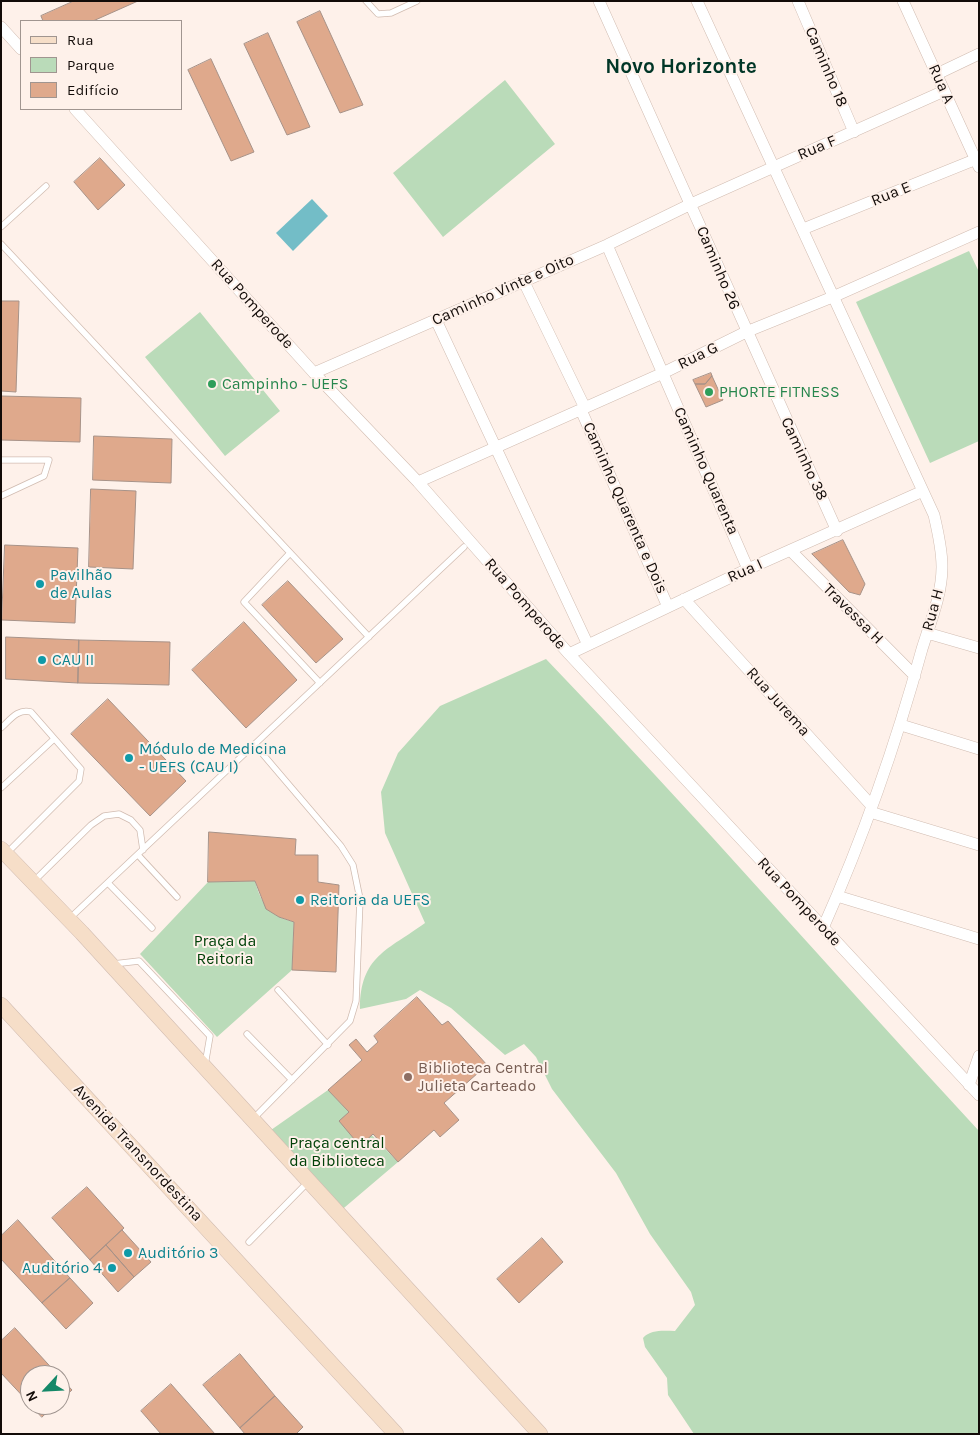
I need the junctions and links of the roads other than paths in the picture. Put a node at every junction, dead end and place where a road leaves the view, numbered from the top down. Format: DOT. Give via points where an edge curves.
graph roads {
  1 [pos="366,1"];
  2 [pos="417,1"];
  3 [pos="599,1"];
  4 [pos="698,1"];
  5 [pos="798,1"];
  6 [pos="903,1"];
  7 [pos="1,27"];
  8 [pos="20,48"];
  9 [pos="979,54"];
  10 [pos="936,74"];
  11 [pos="944,91"];
  12 [pos="76,110"];
  13 [pos="854,132"];
  14 [pos="978,161"];
  15 [pos="775,166"];
  16 [pos="46,186"];
  17 [pos="691,204"];
  18 [pos="1,228"];
  19 [pos="803,229"];
  20 [pos="979,232"];
  21 [pos="1,244"];
  22 [pos="607,244"];
  23 [pos="524,280"];
  24 [pos="835,296"];
  25 [pos="436,320"];
  26 [pos="746,332"];
  27 [pos="314,373"];
  28 [pos="663,373"];
  29 [pos="583,409"];
  30 [pos="495,448"];
  31 [pos="1,460"];
  32 [pos="418,482"];
  33 [pos="923,491"];
  34 [pos="1,496"];
  35 [pos="837,531"];
  36 [pos="468,545"];
  37 [pos="791,551"];
  38 [pos="290,553"];
  39 [pos="748,569"];
  40 [pos="684,599"];
  41 [pos="668,607"];
  42 [pos="927,633"];
  43 [pos="369,637"];
  44 [pos="588,645"];
  45 [pos="979,648"];
  46 [pos="569,654"];
  47 [pos="915,676"];
  48 [pos="320,683"];
  49 [pos="901,725"];
  50 [pos="1,728"];
  51 [pos="54,738"];
  52 [pos="255,745"];
  53 [pos="979,749"];
  54 [pos="1,788"];
  55 [pos="871,809"];
  56 [pos="979,845"];
  57 [pos="143,850"];
  58 [pos="4,851"];
  59 [pos="138,855"];
  60 [pos="32,882"];
  61 [pos="108,883"];
  62 [pos="837,896"];
  63 [pos="177,897"];
  64 [pos="68,920"];
  65 [pos="152,928"];
  66 [pos="823,928"];
  67 [pos="979,939"];
  68 [pos="111,964"];
  69 [pos="278,990"];
  70 [pos="1,1005"];
  71 [pos="248,1034"];
  72 [pos="328,1045"];
  73 [pos="979,1056"];
  74 [pos="205,1067"];
  75 [pos="292,1080"];
  76 [pos="975,1089"];
  77 [pos="253,1119"];
  78 [pos="309,1180"];
  79 [pos="249,1242"];
  80 [pos="396,1434"];
  81 [pos="540,1434"];
  1 -- 2 [label="lane" via="378,14 392,13"];
  3 -- 17 [label="street, Caminho 26"];
  4 -- 15 [label="street, Rua H"];
  5 -- 13 [label="street, Caminho 18"];
  6 -- 10 [label="street, Rua A"];
  7 -- 8 [label="street"];
  9 -- 10 [label="street"];
  10 -- 11 [label="street, Rua A"];
  11 -- 13 [label="street, Rua F"];
  11 -- 14 [label="street, Rua A"];
  12 -- 27 [label="street, Rua Pomperode"];
  13 -- 15 [label="street, Rua F"];
  14 -- 19 [label="street, Rua E"];
  15 -- 17 [label="street, Rua F"];
  15 -- 19 [label="street, Rua H"];
  16 -- 18 [label="lane"];
  17 -- 22 [label="street, Caminho Vinte e Oito"];
  17 -- 26 [label="street, Caminho 26"];
  19 -- 24 [label="street, Rua H"];
  20 -- 24 [label="street, Rua G"];
  21 -- 38 [label="lane"];
  22 -- 23 [label="street, Caminho Vinte e Oito"];
  22 -- 28 [label="street, Caminho Quarenta"];
  23 -- 25 [label="street, Caminho Vinte e Oito"];
  23 -- 29 [label="street, Caminho Quarenta e Dois"];
  24 -- 26 [label="street, Rua G"];
  24 -- 33 [label="street, Rua H"];
  25 -- 27 [label="street, Caminho Vinte e Oito"];
  25 -- 30 [label="street"];
  26 -- 28 [label="street, Rua G"];
  26 -- 35 [label="street, Caminho 38"];
  27 -- 32 [label="street, Rua Pomperode"];
  28 -- 29 [label="street, Rua G"];
  28 -- 39 [label="street, Caminho Quarenta"];
  29 -- 30 [label="street, Rua G"];
  29 -- 41 [label="street, Caminho Quarenta e Dois"];
  30 -- 32 [label="street, Rua G"];
  30 -- 44 [label="street"];
  31 -- 34 [label="lane" via="49,460 44,476"];
  32 -- 36 [label="street, Rua Pomperode"];
  33 -- 35 [label="street, Rua I"];
  33 -- 42 [label="street, Rua H" via="934,515 942,569 938,599"];
  35 -- 37 [label="street, Rua I"];
  36 -- 43 [label="lane"];
  36 -- 46 [label="street, Rua Pomperode"];
  37 -- 39 [label="street, Rua I"];
  37 -- 47 [label="street, Travessa H"];
  38 -- 43 [label="lane"];
  38 -- 48 [label="lane" via="244,602"];
  39 -- 40 [label="street, Rua I"];
  40 -- 41 [label="street, Rua I"];
  40 -- 55 [label="street, Rua Jurema"];
  41 -- 44 [label="street, Rua I"];
  42 -- 45 [label="street"];
  42 -- 47 [label="street, Rua H"];
  43 -- 48 [label="lane"];
  44 -- 46 [label="street, Rua I"];
  46 -- 66 [label="street, Rua Pomperode"];
  47 -- 49 [label="street, Rua H"];
  48 -- 52 [label="lane"];
  49 -- 53 [label="street"];
  49 -- 55 [label="street, Rua H"];
  50 -- 51 [label="lane" via="24,710 31,712"];
  51 -- 54 [label="lane"];
  51 -- 58 [label="lane" via="81,769 80,780"];
  52 -- 57 [label="lane"];
  52 -- 72 [label="lane" via="341,846 353,866 358,883 356,1001 350,1021"];
  55 -- 56 [label="street"];
  55 -- 62 [label="street, Rua H"];
  57 -- 59 [label="lane"];
  57 -- 60 [label="lane" via="140,830 131,820 119,814 104,816 91,824"];
  58 -- 60 [label="street"];
  59 -- 61 [label="lane"];
  59 -- 63 [label="lane"];
  60 -- 64 [label="street"];
  61 -- 64 [label="lane"];
  61 -- 65 [label="lane"];
  62 -- 66 [label="street, Rua H"];
  62 -- 67 [label="street"];
  64 -- 68 [label="street"];
  66 -- 76 [label="street, Rua Pomperode"];
  68 -- 74 [label="street"];
  68 -- 74 [label="lane" via="139,961 210,1036"];
  69 -- 72 [label="lane"];
  70 -- 80 [label="street, Avenida Transnordestina"];
  71 -- 75 [label="lane"];
  72 -- 75 [label="lane"];
  73 -- 76 [label="street"];
  74 -- 77 [label="street"];
  75 -- 77 [label="lane"];
  77 -- 78 [label="street"];
  78 -- 79 [label="lane"];
  78 -- 81 [label="street"];
}
